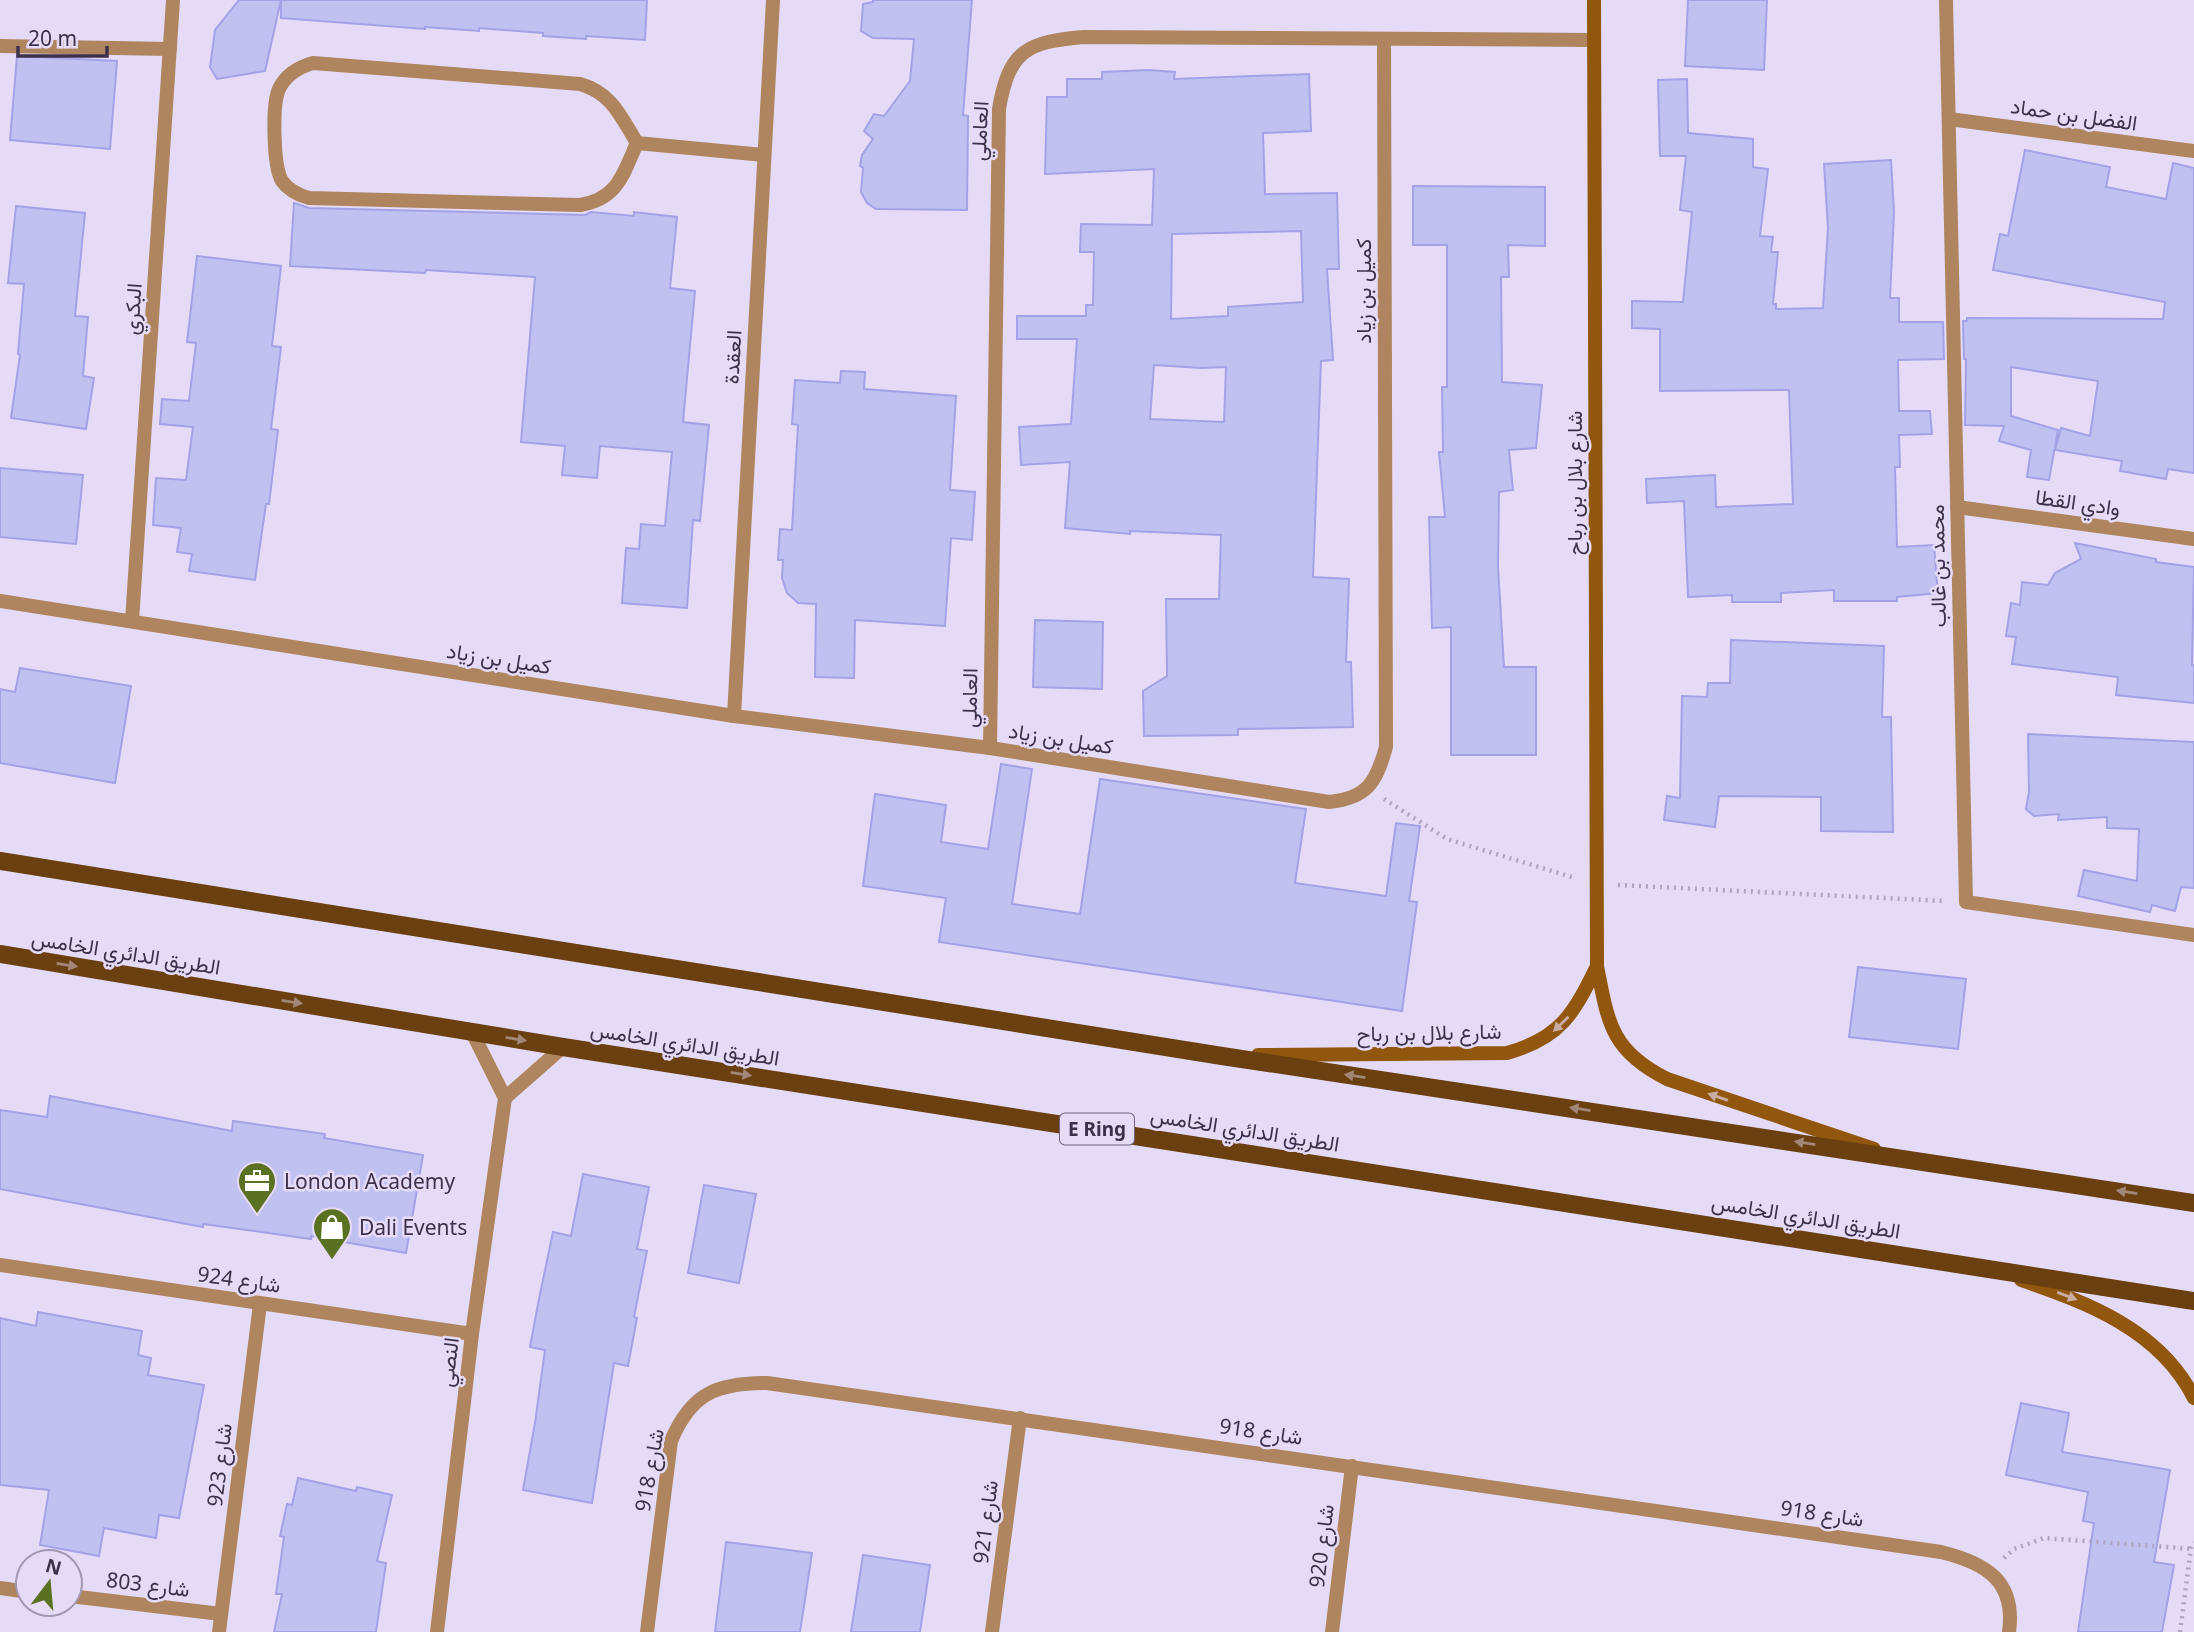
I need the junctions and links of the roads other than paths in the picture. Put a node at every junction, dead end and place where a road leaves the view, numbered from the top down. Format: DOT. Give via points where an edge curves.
graph roads {
  1 [pos="173,0"];
  2 [pos="773,0"];
  3 [pos="1594,0"];
  4 [pos="1945,0"];
  5 [pos="1384,40"];
  6 [pos="1593,40"];
  7 [pos="0,46"];
  8 [pos="170,49"];
  9 [pos="1950,119"];
  10 [pos="637,143"];
  11 [pos="2194,151"];
  12 [pos="764,155"];
  13 [pos="1957,507"];
  14 [pos="2194,539"];
  15 [pos="0,601"];
  16 [pos="132,621"];
  17 [pos="734,716"];
  18 [pos="989,748"];
  19 [pos="0,861"];
  20 [pos="2194,935"];
  21 [pos="0,954"];
  22 [pos="1597,966"];
  23 [pos="472,1032"];
  24 [pos="563,1047"];
  25 [pos="1222,1055"];
  26 [pos="505,1098"];
  27 [pos="1899,1158"];
  28 [pos="2194,1203"];
  29 [pos="0,1265"];
  30 [pos="1980,1266"];
  31 [pos="2194,1301"];
  32 [pos="260,1304"];
  33 [pos="472,1334"];
  34 [pos="2194,1398"];
  35 [pos="1020,1418"];
  36 [pos="1352,1466"];
  37 [pos="84,1599"];
  38 [pos="221,1614"];
  39 [pos="219,1632"];
  40 [pos="437,1632"];
  41 [pos="647,1632"];
  42 [pos="992,1632"];
  43 [pos="1332,1632"];
  44 [pos="2008,1632"];
  1 -- 8 [label="street, البكري"];
  2 -- 12 [label="street, العقدة"];
  3 -- 6 [label="street, شارع بلال بن رباح"];
  4 -- 9 [label="street, محمد بن غالب"];
  5 -- 6 [label="street, العاملي"];
  5 -- 18 [label="street, العاملي" via="1047,40 1018,55 1004,80 999,109"];
  5 -- 18 [label="street, كميل بن زياد" via="1385,747 1380,769 1367,788 1350,800 1329,802"];
  6 -- 22 [label="street, شارع بلال بن رباح"];
  7 -- 8 [label="street"];
  8 -- 16 [label="street, البكري"];
  9 -- 11 [label="street, الفضل بن حماد"];
  9 -- 13 [label="street, محمد بن غالب"];
  10 -- 10 [label="street" via="606,96 580,84 313,62 287,77 275,104 278,174 290,191 309,198 592,203 614,190"];
  10 -- 12 [label="street"];
  12 -- 17 [label="street, العقدة"];
  13 -- 14 [label="street, وادي القطا"];
  13 -- 20 [label="street, محمد بن غالب" via="1966,902"];
  15 -- 16 [label="street, كميل بن زياد"];
  16 -- 17 [label="street, كميل بن زياد"];
  17 -- 18 [label="street, كميل بن زياد"];
  19 -- 25 [label="main road"];
  21 -- 23 [label="main road, الطريق الدائري الخامس / E Ring, one-way"];
  22 -- 25 [label="street, شارع بلال بن رباح, one-way" via="1579,1002 1559,1027 1542,1040 1507,1053"];
  27 -- 22 [label="street, شارع بلال بن رباح, one-way" via="1651,1070 1625,1051 1612,1030"];
  23 -- 24 [label="main road, الطريق الدائري الخامس / E Ring, one-way"];
  23 -- 26 [label="street"];
  24 -- 26 [label="street"];
  24 -- 30 [label="main road, الطريق الدائري الخامس / E Ring, one-way"];
  27 -- 25 [label="main road, one-way"];
  26 -- 33 [label="street, النصي"];
  28 -- 27 [label="main road, one-way"];
  29 -- 32 [label="street, شارع 924"];
  30 -- 31 [label="main road, الطريق الدائري الخامس / E Ring"];
  30 -- 34 [label="street, one-way" via="2110,1315 2140,1334"];
  32 -- 33 [label="street, شارع 924"];
  32 -- 38 [label="street, شارع 923"];
  33 -- 40 [label="street, النصي"];
  35 -- 36 [label="street, شارع 918"];
  35 -- 41 [label="street, شارع 918" via="767,1383 716,1388 680,1419 671,1441"];
  35 -- 42 [label="street, شارع 921"];
  36 -- 43 [label="street, شارع 920"];
  36 -- 44 [label="street, شارع 918" via="1968,1558 1990,1571 2006,1591"];
  37 -- 38 [label="street, شارع 803"];
  38 -- 39 [label="street, شارع 923"];
}
